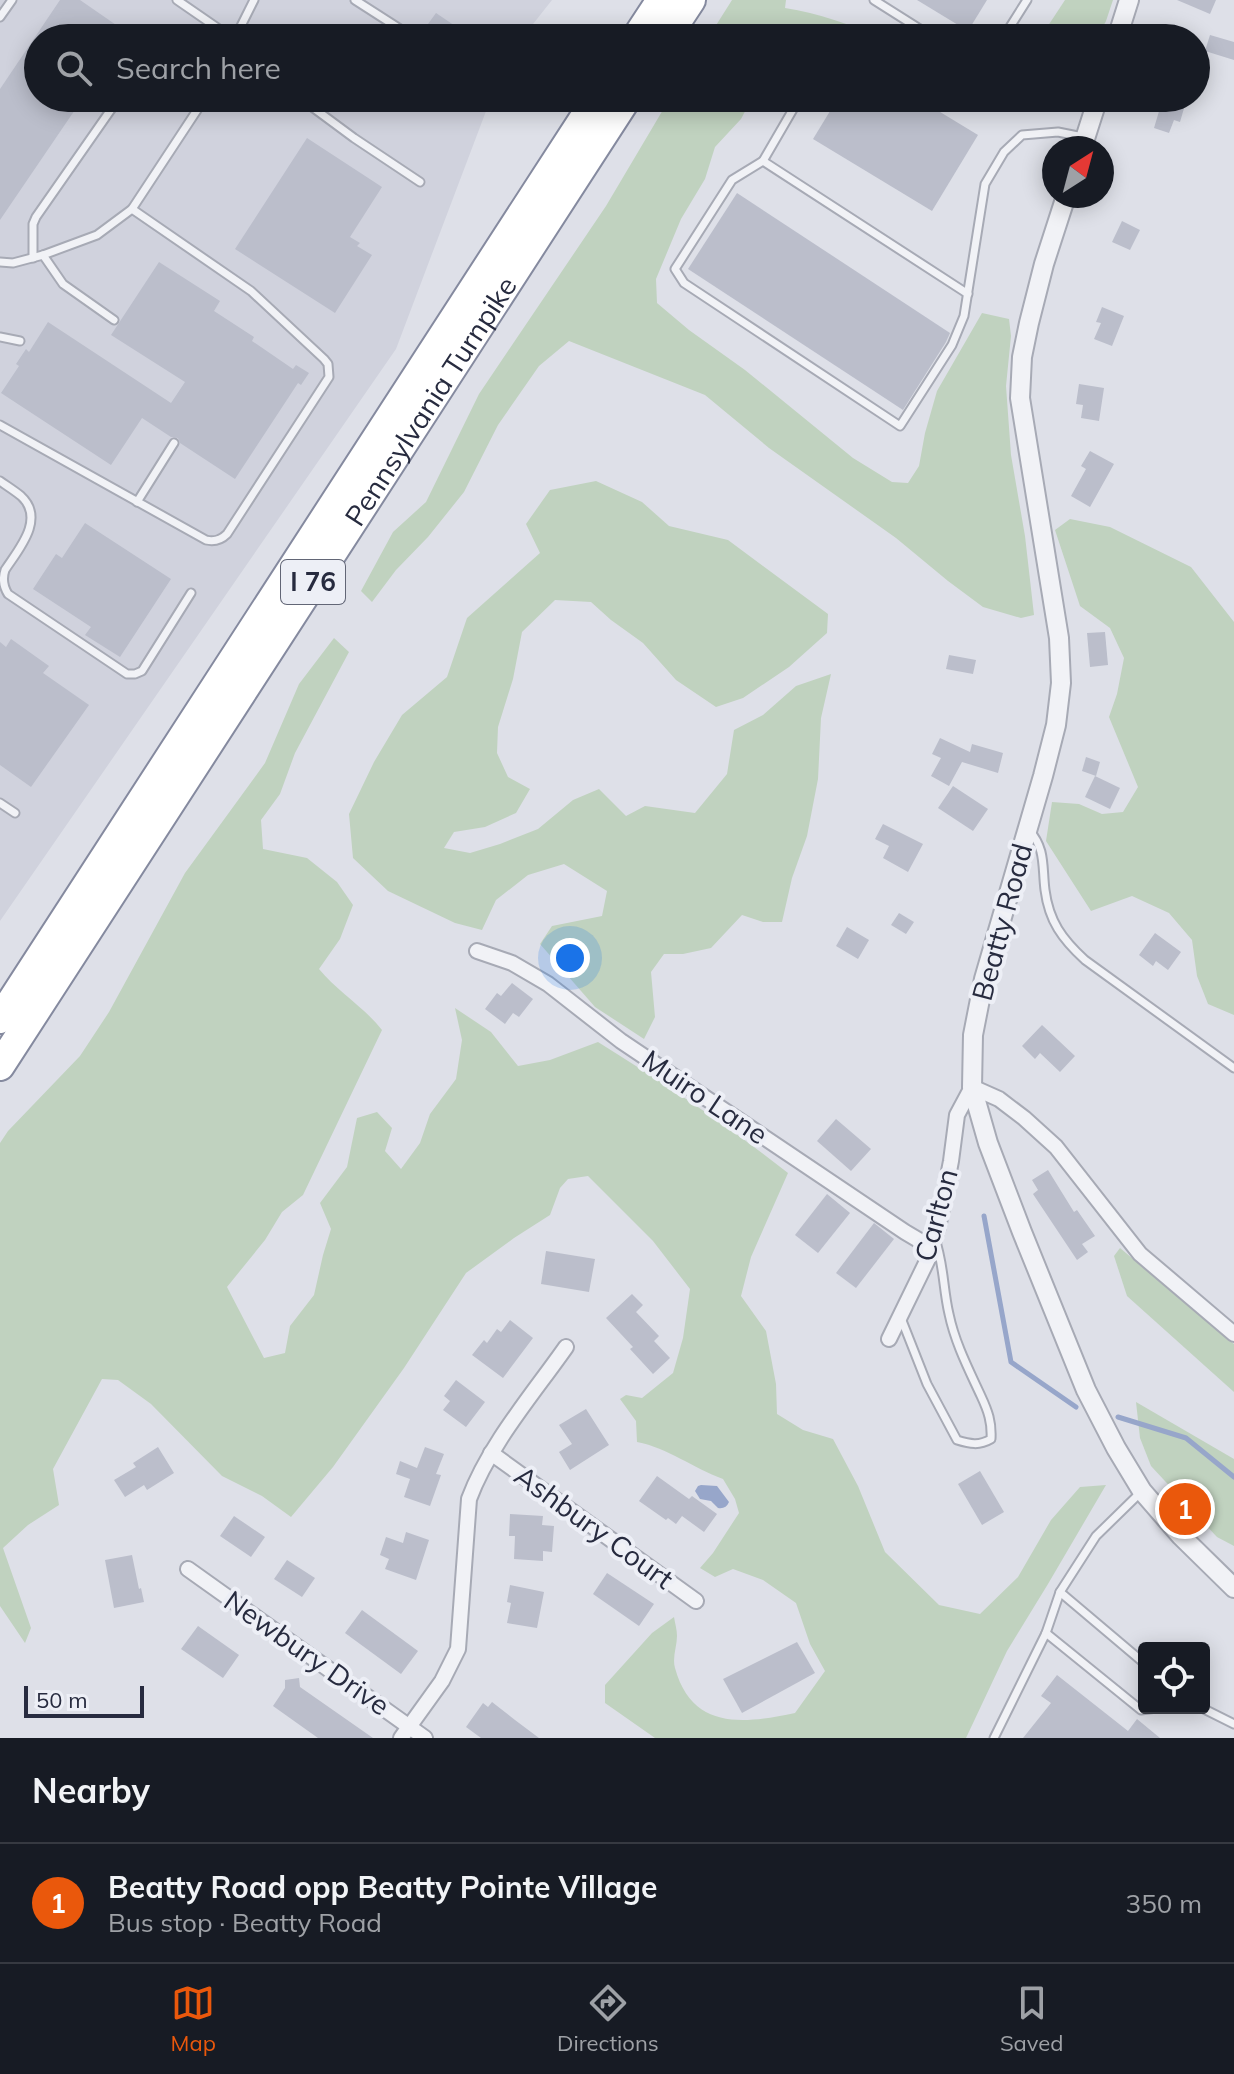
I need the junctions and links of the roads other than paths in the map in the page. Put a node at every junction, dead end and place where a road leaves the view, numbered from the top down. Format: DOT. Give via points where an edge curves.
graph roads {
  1 [pos="12,0"];
  2 [pos="177,0"];
  3 [pos="254,0"];
  4 [pos="355,0"];
  5 [pos="661,0"];
  6 [pos="691,0"];
  7 [pos="874,0"];
  8 [pos="1027,0"];
  9 [pos="1129,0"];
  10 [pos="0,17"];
  11 [pos="212,24"];
  12 [pos="241,24"];
  13 [pos="392,24"];
  14 [pos="645,24"];
  15 [pos="675,24"];
  16 [pos="912,24"];
  17 [pos="1012,24"];
  18 [pos="1121,24"];
  19 [pos="109,112"];
  20 [pos="196,112"];
  21 [pos="319,112"];
  22 [pos="588,112"];
  23 [pos="618,112"];
  24 [pos="791,112"];
  25 [pos="1093,112"];
  26 [pos="1067,136"];
  27 [pos="1085,136"];
  28 [pos="763,161"];
  29 [pos="420,182"];
  30 [pos="1062,208"];
  31 [pos="132,209"];
  32 [pos="43,255"];
  33 [pos="33,258"];
  34 [pos="0,262"];
  35 [pos="968,294"];
  36 [pos="114,320"];
  37 [pos="0,337"];
  38 [pos="20,341"];
  39 [pos="0,425"];
  40 [pos="174,443"];
  41 [pos="0,481"];
  42 [pos="137,502"];
  43 [pos="191,593"];
  44 [pos="0,803"];
  45 [pos="15,813"];
  46 [pos="1028,829"];
  47 [pos="477,951"];
  48 [pos="0,1019"];
  49 [pos="0,1066"];
  50 [pos="1234,1068"];
  51 [pos="972,1087"];
  52 [pos="933,1242"];
  53 [pos="900,1316"];
  54 [pos="1234,1334"];
  55 [pos="889,1339"];
  56 [pos="566,1347"];
  57 [pos="491,1453"];
  58 [pos="1142,1491"];
  59 [pos="188,1569"];
  60 [pos="1234,1588"];
  61 [pos="1060,1592"];
  62 [pos="696,1601"];
  63 [pos="1046,1633"];
  64 [pos="1138,1658"];
  65 [pos="1138,1708"];
  66 [pos="1210,1712"];
  67 [pos="1234,1724"];
  68 [pos="406,1732"];
  69 [pos="425,1738"];
  70 [pos="994,1738"];
  1 -- 10 [label="lane"];
  2 -- 11 [label="lane"];
  3 -- 12 [label="lane"];
  4 -- 13 [label="lane"];
  5 -- 14 [label="highway"];
  6 -- 15 [label="highway"];
  7 -- 16 [label="lane"];
  8 -- 17 [label="lane"];
  9 -- 18 [label="street"];
  19 -- 33 [label="lane" via="36,217"];
  20 -- 31 [label="lane"];
  21 -- 29 [label="lane"];
  22 -- 48 [label="highway, Pennsylvania Turnpike / I 76"];
  23 -- 49 [label="highway, Pennsylvania Turnpike / I 76"];
  24 -- 28 [label="lane"];
  25 -- 27 [label="street"];
  26 -- 35 [label="lane" via="1022,135 1004,152 985,184"];
  28 -- 35 [label="lane"];
  28 -- 35 [label="lane" via="732,180 675,269 684,283 900,426 952,345"];
  30 -- 46 [label="street, Beatty Road" via="1022,357 1020,398 1059,638 1061,683 1056,725"];
  31 -- 32 [label="lane" via="97,235"];
  31 -- 42 [label="lane" via="251,291 324,359 330,371 223,538 206,540"];
  32 -- 33 [label="lane"];
  32 -- 36 [label="lane" via="63,284"];
  33 -- 34 [label="lane"];
  37 -- 38 [label="lane"];
  39 -- 42 [label="lane"];
  40 -- 42 [label="lane"];
  41 -- 43 [label="lane" via="22,497 31,514 29,533 3,576 8,594 127,674 142,671"];
  44 -- 45 [label="lane"];
  46 -- 50 [label="lane" via="1039,842 1051,914 1069,945"];
  46 -- 51 [label="street, Beatty Road" via="984,979 973,1035"];
  47 -- 52 [label="street, Muiro Lane" via="548,984 621,1041 892,1224"];
  51 -- 52 [label="street, Carlton" via="957,1115"];
  51 -- 54 [label="street" via="999,1099 1056,1147 1140,1254"];
  51 -- 58 [label="street, Beatty Road" via="988,1143 1086,1390"];
  52 -- 53 [label="street, Carlton"];
  52 -- 53 [label="lane" via="942,1257 949,1316 988,1411 991,1439 972,1445 957,1440"];
  53 -- 55 [label="street, Carlton"];
  56 -- 57 [label="street"];
  57 -- 62 [label="street, Ashbury Court"];
  57 -- 68 [label="street" via="469,1499 458,1649"];
  58 -- 60 [label="street, Beatty Road"];
  58 -- 61 [label="lane" via="1096,1536"];
  59 -- 68 [label="street, Newbury Drive"];
  61 -- 63 [label="lane"];
  61 -- 64 [label="lane"];
  63 -- 65 [label="lane"];
  63 -- 70 [label="lane"];
  66 -- 67 [label="lane"];
  68 -- 69 [label="street, Newbury Drive"];
}
